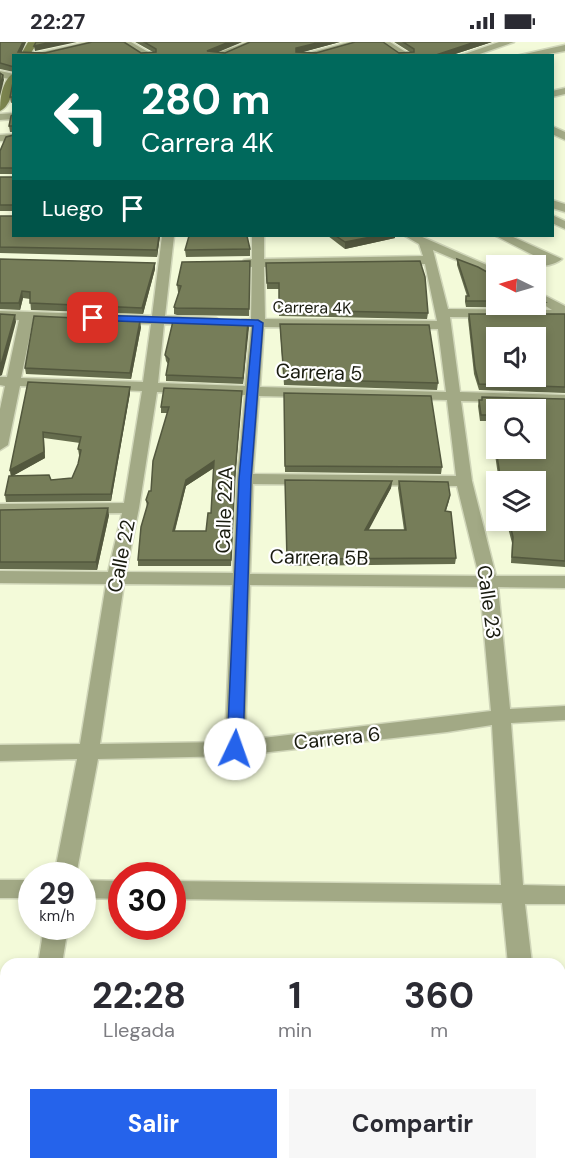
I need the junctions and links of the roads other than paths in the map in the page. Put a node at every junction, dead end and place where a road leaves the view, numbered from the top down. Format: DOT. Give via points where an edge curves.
graph roads {
  1 [pos="41,42"];
  2 [pos="101,42"];
  3 [pos="124,42"];
  4 [pos="216,42"];
  5 [pos="256,42"];
  6 [pos="320,42"];
  7 [pos="361,42"];
  8 [pos="383,42"];
  9 [pos="505,42"];
  10 [pos="551,42"];
  11 [pos="331,48"];
  12 [pos="564,48"];
  13 [pos="57,50"];
  14 [pos="232,50"];
  15 [pos="36,54"];
  16 [pos="64,54"];
  17 [pos="147,54"];
  18 [pos="219,54"];
  19 [pos="240,54"];
  20 [pos="308,54"];
  21 [pos="344,54"];
  22 [pos="404,54"];
  23 [pos="469,54"];
  24 [pos="531,54"];
  25 [pos="8,76"];
  26 [pos="0,93"];
  27 [pos="0,108"];
  28 [pos="168,237"];
  29 [pos="258,237"];
  30 [pos="504,237"];
  31 [pos="422,246"];
  32 [pos="559,259"];
  33 [pos="258,262"];
  34 [pos="236,263"];
  35 [pos="486,268"];
  36 [pos="546,301"];
  37 [pos="565,313"];
  38 [pos="0,315"];
  39 [pos="27,316"];
  40 [pos="442,319"];
  41 [pos="159,321"];
  42 [pos="258,323"];
  43 [pos="7,381"];
  44 [pos="150,387"];
  45 [pos="252,391"];
  46 [pos="452,397"];
  47 [pos="565,399"];
  48 [pos="0,445"];
  49 [pos="245,479"];
  50 [pos="464,481"];
  51 [pos="130,507"];
  52 [pos="0,509"];
  53 [pos="0,577"];
  54 [pos="116,577"];
  55 [pos="243,579"];
  56 [pos="489,582"];
  57 [pos="565,582"];
  58 [pos="565,713"];
  59 [pos="502,716"];
  60 [pos="235,749"];
  61 [pos="89,752"];
  62 [pos="0,753"];
  63 [pos="68,862"];
  64 [pos="0,889"];
  65 [pos="18,889"];
  66 [pos="186,890"];
  67 [pos="565,895"];
  68 [pos="511,896"];
  69 [pos="54,940"];
  70 [pos="51,958"];
  71 [pos="519,958"];
  1 -- 13 [label="street"];
  2 -- 13 [label="street"];
  3 -- 17 [label="street"];
  4 -- 14 [label="street"];
  5 -- 14 [label="street"];
  6 -- 11 [label="street"];
  7 -- 11 [label="street"];
  8 -- 22 [label="street"];
  9 -- 23 [label="street"];
  10 -- 12 [label="street"];
  11 -- 20 [label="street"];
  11 -- 21 [label="street"];
  12 -- 24 [label="street"];
  13 -- 15 [label="street"];
  13 -- 16 [label="street"];
  14 -- 18 [label="street"];
  14 -- 19 [label="street"];
  25 -- 26 [label="main road"];
  25 -- 27 [label="main road"];
  28 -- 41 [label="street, Calle 22"];
  29 -- 33 [label="street, Calle 22A"];
  30 -- 32 [label="street"];
  31 -- 33 [label="street"];
  31 -- 35 [label="street"];
  31 -- 40 [label="street, Calle 23"];
  33 -- 34 [label="street"];
  33 -- 42 [label="street, Calle 22A"];
  36 -- 37 [label="street"];
  37 -- 40 [label="street"];
  38 -- 39 [label="street, Carrera 4K"];
  39 -- 41 [label="street, Carrera 4K"];
  39 -- 43 [label="street"];
  40 -- 42 [label="street, Carrera 4K"];
  40 -- 46 [label="street, Calle 23"];
  41 -- 42 [label="street, Carrera 4K"];
  41 -- 44 [label="street, Calle 22"];
  42 -- 45 [label="street, Calle 22A"];
  43 -- 44 [label="street, Carrera 5"];
  43 -- 48 [label="street"];
  44 -- 45 [label="street, Carrera 5"];
  44 -- 51 [label="street, Calle 22"];
  45 -- 46 [label="street, Carrera 5"];
  45 -- 49 [label="street, Calle 22A"];
  46 -- 47 [label="street, Carrera 5"];
  46 -- 50 [label="street, Calle 23"];
  49 -- 50 [label="street"];
  49 -- 55 [label="street, Calle 22A"];
  50 -- 56 [label="street, Calle 23"];
  51 -- 52 [label="street"];
  51 -- 54 [label="street, Calle 22"];
  53 -- 54 [label="street, Carrera 5B"];
  54 -- 55 [label="street, Carrera 5B"];
  54 -- 61 [label="street, Calle 22"];
  55 -- 56 [label="street, Carrera 5B"];
  55 -- 60 [label="street, Calle 22A"];
  56 -- 57 [label="street, Carrera 5B"];
  56 -- 59 [label="street, Calle 23"];
  58 -- 59 [label="street, Carrera 6"];
  59 -- 60 [label="street, Carrera 6"];
  59 -- 68 [label="street, Calle 23"];
  60 -- 61 [label="street, Carrera 6"];
  61 -- 62 [label="street, Carrera 6"];
  61 -- 63 [label="street, Calle 22"];
  64 -- 65 [label="street"];
  66 -- 68 [label="street"];
  67 -- 68 [label="street"];
  68 -- 71 [label="street, Calle 23"];
  69 -- 70 [label="street"];
}
